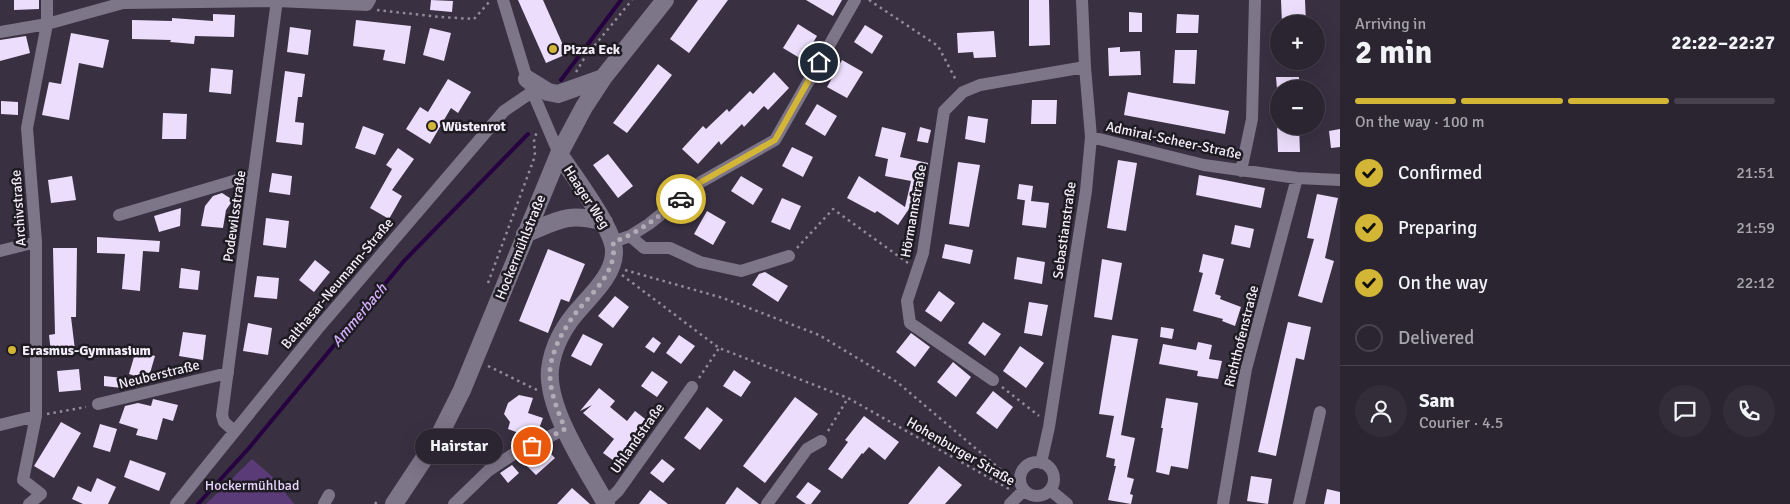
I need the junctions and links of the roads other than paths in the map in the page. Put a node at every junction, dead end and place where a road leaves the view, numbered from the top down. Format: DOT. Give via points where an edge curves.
graph roads {
  1 [pos="47,0"];
  2 [pos="503,0"];
  3 [pos="665,0"];
  4 [pos="855,0"];
  5 [pos="1082,0"];
  6 [pos="1255,0"];
  7 [pos="277,1"];
  8 [pos="369,3"];
  9 [pos="47,24"];
  10 [pos="0,32"];
  11 [pos="1085,67"];
  12 [pos="603,78"];
  13 [pos="529,86"];
  14 [pos="1092,137"];
  15 [pos="559,154"];
  16 [pos="1241,171"];
  17 [pos="254,175"];
  18 [pos="1297,178"];
  19 [pos="1340,180"];
  20 [pos="119,215"];
  21 [pos="604,222"];
  22 [pos="525,234"];
  23 [pos="630,236"];
  24 [pos="36,242"];
  25 [pos="613,242"];
  26 [pos="0,251"];
  27 [pos="789,256"];
  28 [pos="228,372"];
  29 [pos="993,380"];
  30 [pos="692,387"];
  31 [pos="98,404"];
  32 [pos="1320,412"];
  33 [pos="36,416"];
  34 [pos="0,425"];
  35 [pos="565,429"];
  36 [pos="234,431"];
  37 [pos="821,441"];
  38 [pos="1041,463"];
  39 [pos="1050,490"];
  40 [pos="1018,496"];
  41 [pos="387,500"];
  42 [pos="29,504"];
  43 [pos="176,504"];
  44 [pos="454,504"];
  45 [pos="605,504"];
  46 [pos="767,504"];
  47 [pos="1067,504"];
  48 [pos="1223,504"];
  49 [pos="1299,504"];
  1 -- 9 [label="street, Archivstraße"];
  2 -- 13 [label="street"];
  3 -- 12 [label="main road, Hockermühlstraße"];
  4 -- 23 [label="street" via="775,140 701,182"];
  5 -- 11 [label="street, Sebastianstraße"];
  6 -- 16 [label="street" via="1252,119"];
  7 -- 8 [label="street"];
  7 -- 9 [label="street" via="123,3"];
  7 -- 17 [label="street, Podewilsstraße"];
  9 -- 10 [label="street"];
  9 -- 24 [label="street, Archivstraße" via="27,128"];
  11 -- 14 [label="street, Sebastianstraße"];
  11 -- 29 [label="street, Hörmannstraße" via="980,85 962,92 944,111 923,253 907,301 910,323"];
  12 -- 13 [label="main road" via="558,94"];
  12 -- 15 [label="main road, Hockermühlstraße"];
  13 -- 15 [label="street"];
  13 -- 36 [label="street, Balthasar-Neumann-Straße" via="320,326"];
  14 -- 16 [label="street, Admiral-Scheer-Straße"];
  14 -- 38 [label="street, Sebastianstraße" via="1050,427"];
  15 -- 21 [label="main road, Haager Weg"];
  15 -- 22 [label="main road, Hockermühlstraße"];
  16 -- 18 [label="street, Admiral-Scheer-Straße"];
  17 -- 20 [label="street"];
  17 -- 28 [label="street, Podewilsstraße"];
  18 -- 19 [label="street, Admiral-Scheer-Straße"];
  18 -- 48 [label="street, Richthofenstraße" via="1246,369"];
  21 -- 22 [label="main road" via="564,217"];
  21 -- 25 [label="main road, Haager Weg"];
  22 -- 41 [label="main road, Hockermühlstraße" via="475,360 439,436"];
  23 -- 25 [label="street"];
  23 -- 27 [label="street" via="644,248 670,248 700,262 741,271"];
  24 -- 26 [label="street"];
  24 -- 33 [label="street, Archivstraße"];
  25 -- 35 [label="main road, Haager Weg" via="611,267 565,328 554,354 550,371 553,396"];
  28 -- 31 [label="street, Neuberstraße"];
  28 -- 36 [label="street, Podewilsstraße" via="222,414 224,422"];
  30 -- 45 [label="street, Uhlandstraße" via="618,491"];
  32 -- 49 [label="street"];
  33 -- 34 [label="street"];
  33 -- 42 [label="street, Archivstraße" via="23,480 42,494"];
  35 -- 44 [label="street" via="488,471"];
  35 -- 45 [label="main road, Haager Weg"];
  36 -- 43 [label="street, Balthasar-Neumann-Straße"];
  37 -- 46 [label="street" via="807,449"];
  38 -- 39 [label="street" via="1054,474"];
  38 -- 40 [label="street" via="1030,464 1023,470"];
  39 -- 40 [label="street" via="1044,494"];
  39 -- 47 [label="street"];
}
